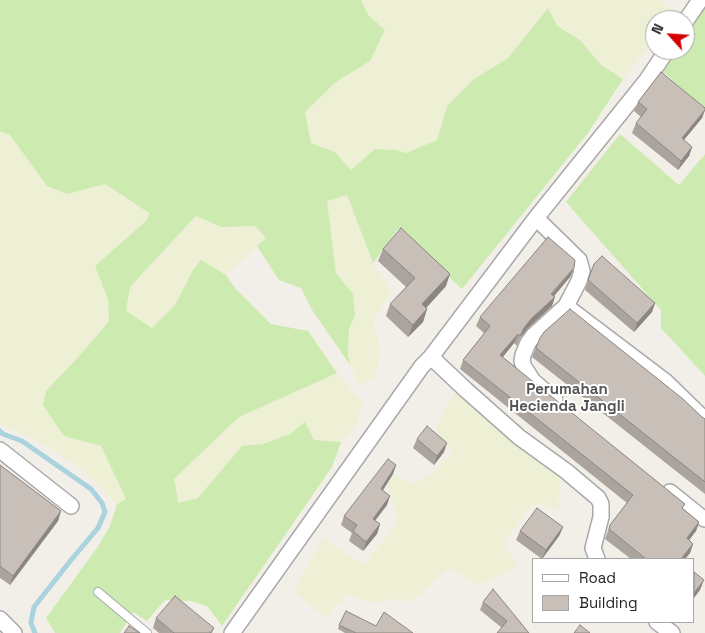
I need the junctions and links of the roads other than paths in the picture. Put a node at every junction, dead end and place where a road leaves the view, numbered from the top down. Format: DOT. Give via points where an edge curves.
graph roads {
  1 [pos="661,60"];
  2 [pos="536,218"];
  3 [pos="566,306"];
  4 [pos="431,357"];
  5 [pos="566,409"];
  6 [pos="705,420"];
  7 [pos="0,450"];
  8 [pos="656,481"];
  9 [pos="71,506"];
  10 [pos="705,519"];
  11 [pos="596,558"];
  12 [pos="98,592"];
  13 [pos="658,623"];
  14 [pos="147,633"];
  15 [pos="232,633"];
  16 [pos="672,633"];
  1 -- 2 [label="street"];
  2 -- 3 [label="street" via="579,260 582,272"];
  2 -- 4 [label="street"];
  3 -- 5 [label="street" via="528,342 522,361 534,381"];
  3 -- 6 [label="street" via="666,382"];
  4 -- 11 [label="street" via="519,436 598,498 601,517 593,548"];
  4 -- 15 [label="street"];
  7 -- 9 [label="street"];
  8 -- 10 [label="street"];
  12 -- 14 [label="lane"];
  13 -- 16 [label="street"];
}
